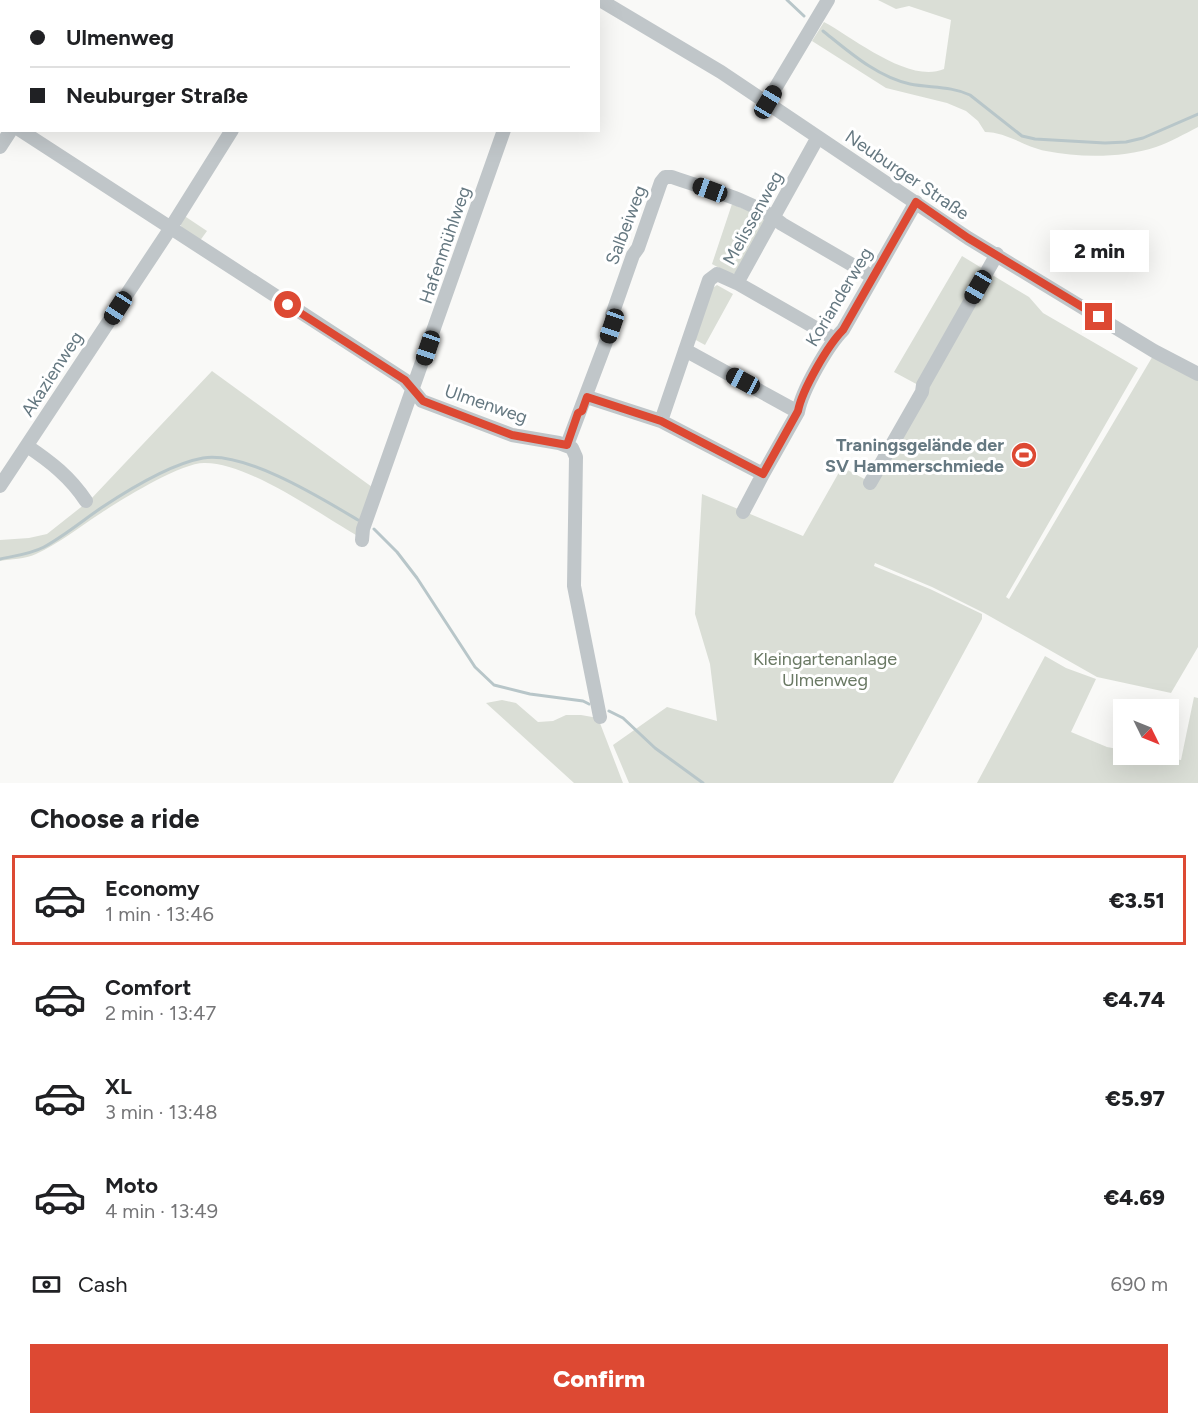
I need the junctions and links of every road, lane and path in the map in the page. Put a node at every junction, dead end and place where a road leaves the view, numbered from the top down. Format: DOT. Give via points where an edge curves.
graph roads {
  1 [pos="600,0"];
  2 [pos="828,0"];
  3 [pos="625,6"];
  4 [pos="768,102"];
  5 [pos="10,132"];
  6 [pos="23,132"];
  7 [pos="231,132"];
  8 [pos="503,132"];
  9 [pos="818,137"];
  10 [pos="0,147"];
  11 [pos="916,202"];
  12 [pos="774,217"];
  13 [pos="170,229"];
  14 [pos="997,254"];
  15 [pos="873,277"];
  16 [pos="737,283"];
  17 [pos="835,339"];
  18 [pos="685,350"];
  19 [pos="1198,374"];
  20 [pos="414,389"];
  21 [pos="587,397"];
  22 [pos="798,411"];
  23 [pos="661,421"];
  24 [pos="567,445"];
  25 [pos="27,446"];
  26 [pos="763,474"];
  27 [pos="870,483"];
  28 [pos="0,486"];
  29 [pos="86,501"];
  30 [pos="742,512"];
  31 [pos="366,524"];
  32 [pos="600,717"];
  1 -- 3 [label="street, Neuburger Straße"];
  2 -- 4 [label="street"];
  3 -- 4 [label="street, Neuburger Straße"];
  4 -- 9 [label="street, Neuburger Straße"];
  5 -- 10 [label="street"];
  6 -- 13 [label="street, Ulmenweg"];
  7 -- 13 [label="street, Akazienweg"];
  8 -- 20 [label="street, Hafenmühlweg"];
  9 -- 11 [label="street, Neuburger Straße"];
  9 -- 12 [label="street, Melissenweg"];
  11 -- 14 [label="street, Neuburger Straße"];
  11 -- 15 [label="street, Korianderweg"];
  12 -- 15 [label="street"];
  12 -- 16 [label="street, Melissenweg"];
  12 -- 21 [label="street, Salbeiweg" via="665,177 633,255"];
  13 -- 20 [label="street, Ulmenweg"];
  13 -- 25 [label="street, Akazienweg"];
  14 -- 19 [label="street, Neuburger Straße"];
  14 -- 27 [label="street"];
  15 -- 17 [label="street, Korianderweg"];
  16 -- 17 [label="street"];
  16 -- 18 [label="street, Melissenweg" via="717,274 709,280"];
  17 -- 22 [label="street, Korianderweg" via="800,400"];
  18 -- 22 [label="street"];
  18 -- 23 [label="street, Melissenweg"];
  20 -- 24 [label="street, Ulmenweg" via="423,401 512,435"];
  20 -- 31 [label="street, Hafenmühlweg"];
  21 -- 23 [label="street"];
  21 -- 24 [label="street, Salbeiweg"];
  22 -- 26 [label="street, Korianderweg"];
  23 -- 26 [label="street"];
  24 -- 32 [label="street" via="576,457 574,586"];
  25 -- 28 [label="street, Akazienweg"];
  25 -- 29 [label="street" via="57,466"];
  26 -- 30 [label="street, Korianderweg"];
}
